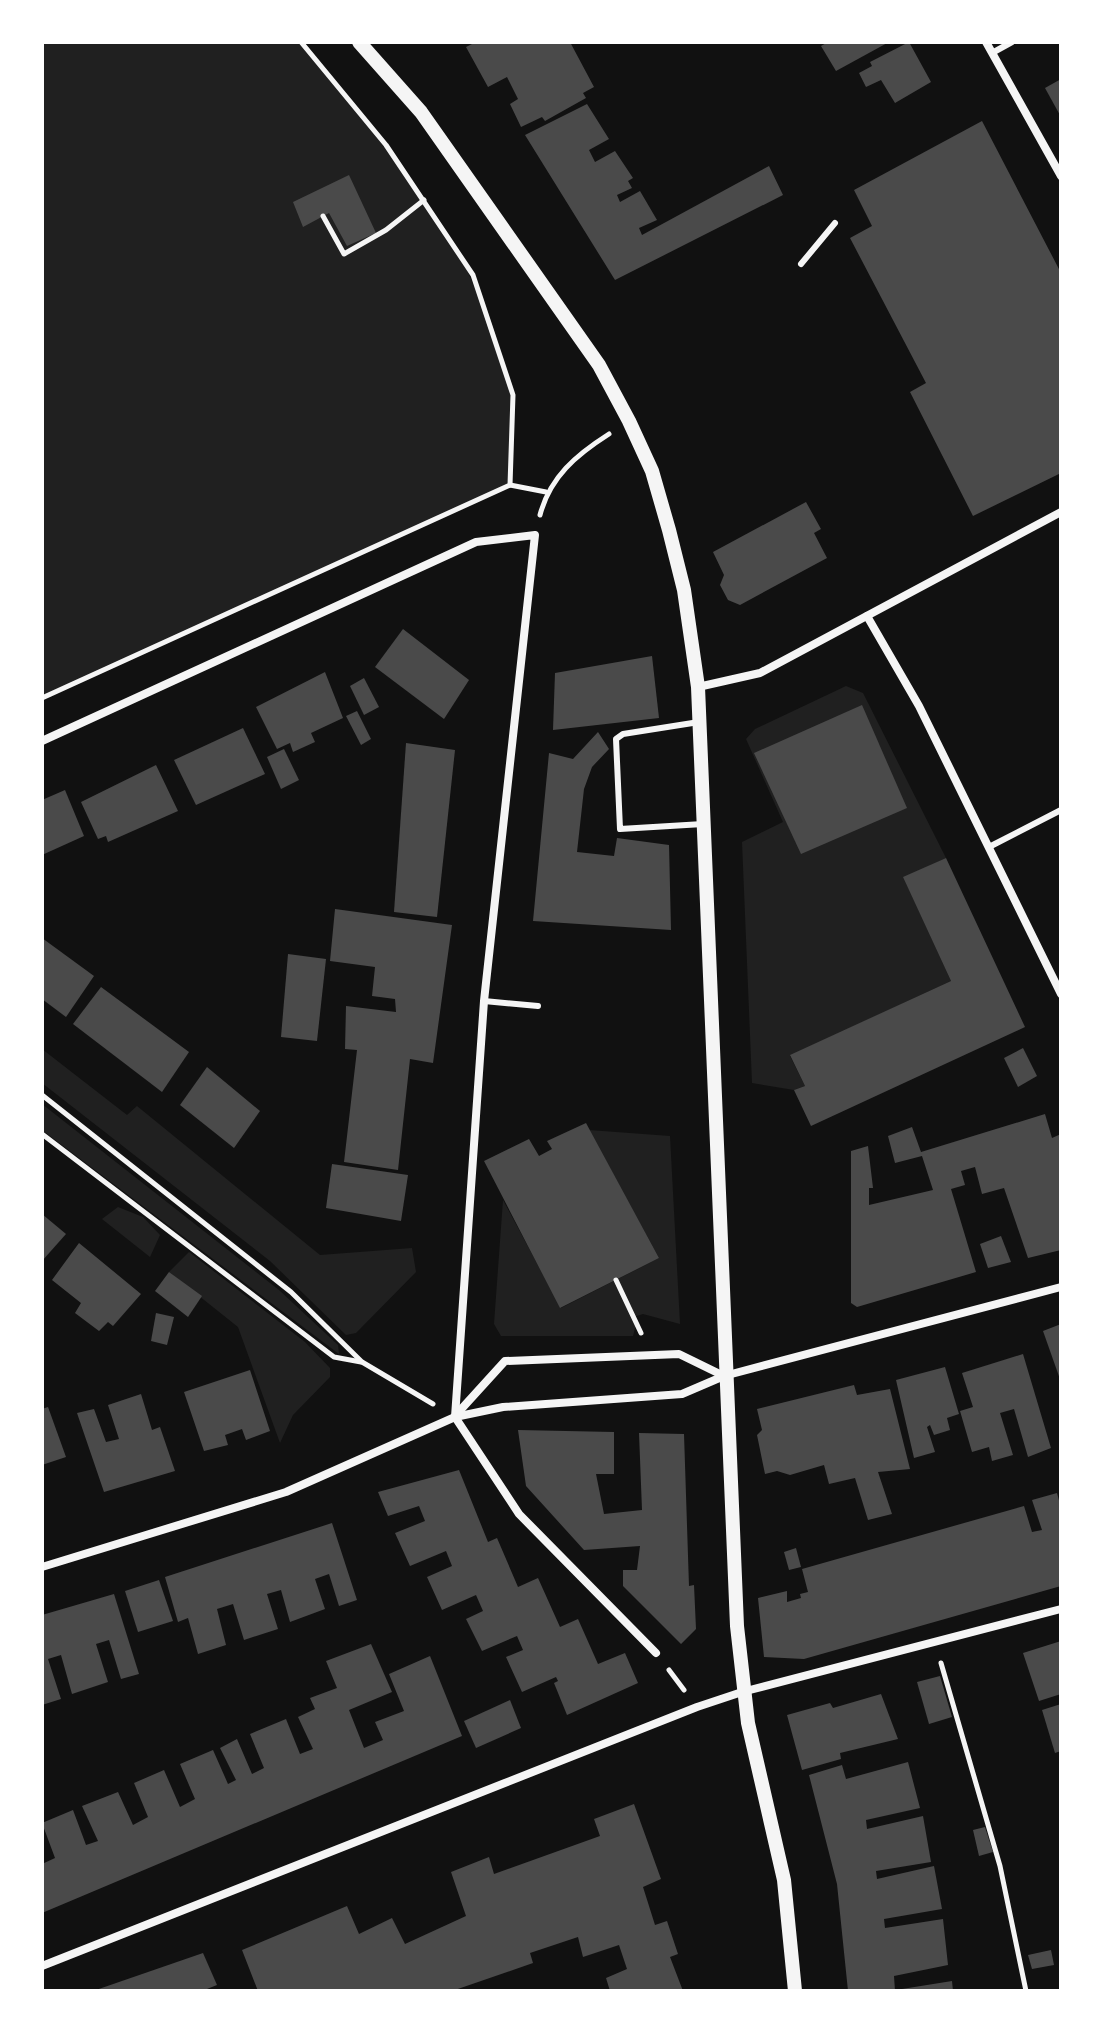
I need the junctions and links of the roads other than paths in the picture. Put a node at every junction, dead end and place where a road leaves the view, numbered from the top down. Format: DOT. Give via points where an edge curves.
graph roads {
  1 [pos="359,42"];
  2 [pos="986,42"];
  3 [pos="1012,42"];
  4 [pos="992,53"];
  5 [pos="1061,176"];
  6 [pos="835,223"];
  7 [pos="801,264"];
  8 [pos="1061,512"];
  9 [pos="867,616"];
  10 [pos="698,687"];
  11 [pos="699,722"];
  12 [pos="42,741"];
  13 [pos="1061,810"];
  14 [pos="703,824"];
  15 [pos="989,847"];
  16 [pos="1061,994"];
  17 [pos="484,1001"];
  18 [pos="538,1006"];
  19 [pos="1061,1287"];
  20 [pos="724,1376"];
  21 [pos="455,1417"];
  22 [pos="42,1567"];
  23 [pos="1061,1609"];
  24 [pos="656,1653"];
  25 [pos="742,1692"];
  26 [pos="42,1966"];
  27 [pos="795,1991"];
  1 -- 10 [label="street" via="421,112 599,365 629,421 652,471 669,530"];
  2 -- 4 [label="street"];
  3 -- 4 [label="lane"];
  4 -- 5 [label="street"];
  6 -- 7 [label="lane"];
  8 -- 9 [label="street"];
  9 -- 10 [label="street" via="760,673"];
  9 -- 15 [label="street"];
  10 -- 11 [label="street"];
  11 -- 14 [label="street"];
  11 -- 14 [label="lane" via="623,734 616,739 615,757 620,829"];
  12 -- 17 [label="street" via="476,542 535,535"];
  13 -- 15 [label="lane"];
  14 -- 20 [label="street"];
  15 -- 16 [label="street"];
  17 -- 18 [label="lane"];
  17 -- 21 [label="street"];
  19 -- 20 [label="street"];
  20 -- 21 [label="street" via="682,1394 503,1407"];
  20 -- 21 [label="street" via="679,1354 505,1361"];
  20 -- 25 [label="street"];
  21 -- 22 [label="street" via="286,1492"];
  21 -- 24 [label="street" via="519,1514"];
  23 -- 25 [label="street"];
  25 -- 26 [label="street"];
  25 -- 27 [label="street" via="784,1880"];
}
